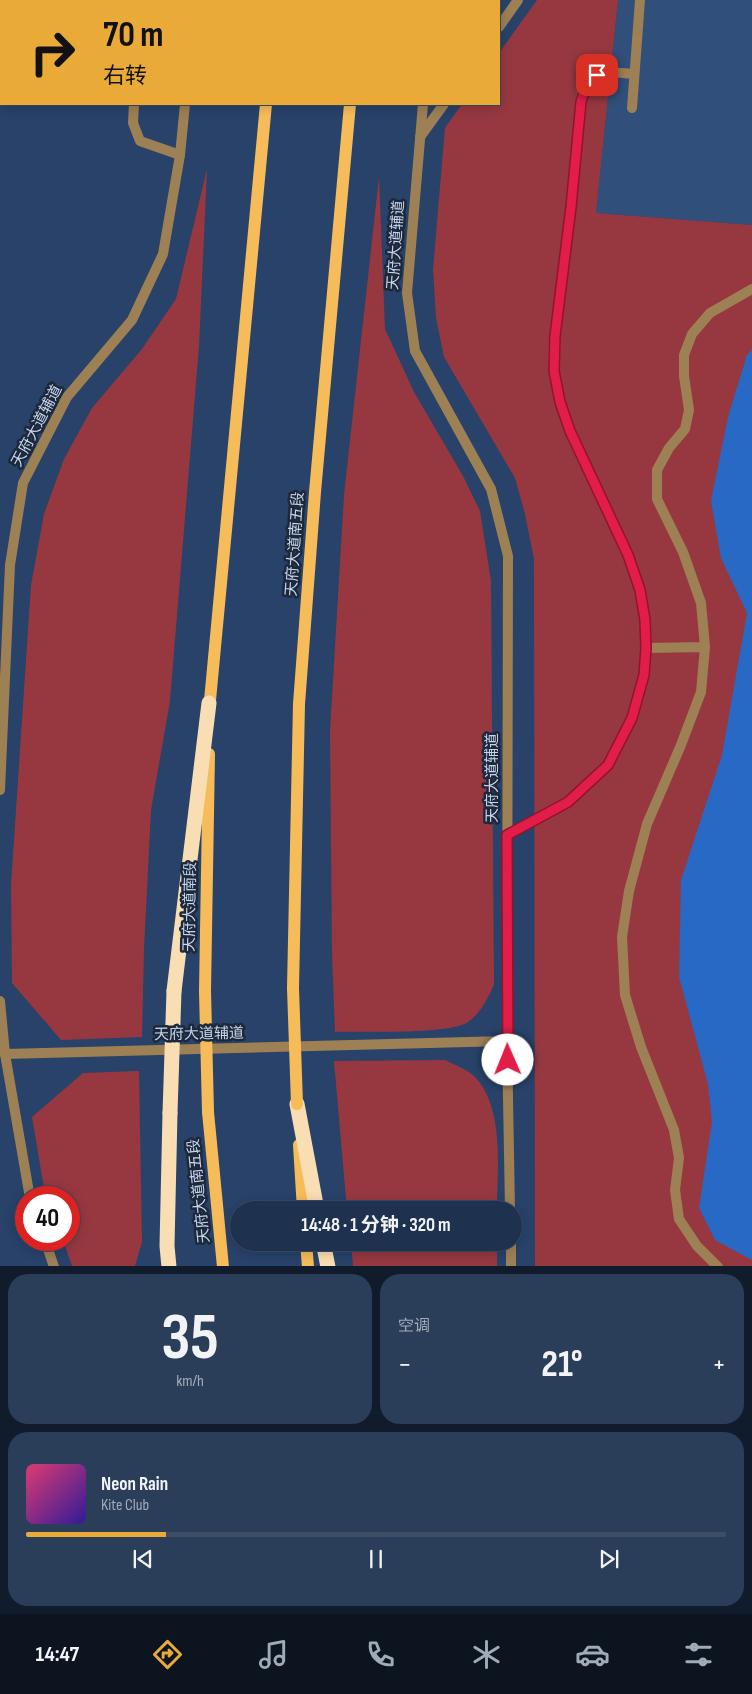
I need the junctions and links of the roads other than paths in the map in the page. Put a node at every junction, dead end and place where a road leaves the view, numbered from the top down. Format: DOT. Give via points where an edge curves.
graph roads {
  1 [pos="518,0"];
  2 [pos="640,0"];
  3 [pos="500,26"];
  4 [pos="634,74"];
  5 [pos="134,105"];
  6 [pos="185,105"];
  7 [pos="266,105"];
  8 [pos="350,105"];
  9 [pos="423,105"];
  10 [pos="443,105"];
  11 [pos="632,108"];
  12 [pos="420,137"];
  13 [pos="180,155"];
  14 [pos="752,289"];
  15 [pos="705,647"];
  16 [pos="646,648"];
  17 [pos="209,703"];
  18 [pos="0,790"];
  19 [pos="507,835"];
  20 [pos="0,1001"];
  21 [pos="507,1041"];
  22 [pos="5,1054"];
  23 [pos="297,1104"];
  24 [pos="208,1112"];
  25 [pos="28,1186"];
  26 [pos="302,1201"];
  27 [pos="315,1201"];
  28 [pos="510,1201"];
  29 [pos="48,1251"];
  30 [pos="307,1251"];
  31 [pos="325,1251"];
  32 [pos="510,1251"];
  33 [pos="54,1266"];
  34 [pos="169,1266"];
  35 [pos="223,1266"];
  36 [pos="308,1266"];
  37 [pos="328,1266"];
  38 [pos="511,1266"];
  39 [pos="718,1266"];
  1 -- 3 [label="street"];
  2 -- 4 [label="street"];
  4 -- 11 [label="street"];
  4 -- 16 [label="street" via="606,72 597,75 582,92 554,371 570,431 628,555 640,590"];
  5 -- 13 [label="street" via="133,123 140,141"];
  6 -- 13 [label="street, 天府大道辅道"];
  7 -- 17 [label="main road"];
  8 -- 23 [label="main road, 天府大道南五段, bridge" via="299,704 293,988"];
  9 -- 12 [label="street, 天府大道辅道"];
  10 -- 12 [label="street"];
  12 -- 19 [label="street, 天府大道辅道" via="407,293 415,351 491,489 508,556"];
  13 -- 18 [label="street, 天府大道辅道" via="163,254 132,320 67,397 24,483 10,565"];
  14 -- 15 [label="street" via="710,313 692,334 684,355 689,410 685,429 657,470 657,499 683,552 701,603"];
  15 -- 16 [label="street"];
  15 -- 39 [label="street" via="701,692 647,824 629,891 622,937 625,995 641,1047 674,1130 679,1219 697,1246"];
  16 -- 19 [label="street" via="644,675 632,718 608,765 568,802"];
  17 -- 24 [label="main road, 天府大道南段, bridge" via="205,992"];
  17 -- 34 [label="highway, bridge" via="174,991"];
  19 -- 21 [label="street, 天府大道辅道"];
  20 -- 22 [label="street"];
  21 -- 22 [label="street, 天府大道辅道"];
  21 -- 28 [label="street"];
  22 -- 25 [label="street"];
  23 -- 26 [label="main road"];
  23 -- 27 [label="highway"];
  24 -- 35 [label="main road, 天府大道南五段"];
  29 -- 33 [label="street"];
  30 -- 36 [label="main road"];
  31 -- 37 [label="highway"];
  32 -- 38 [label="street"];
}
